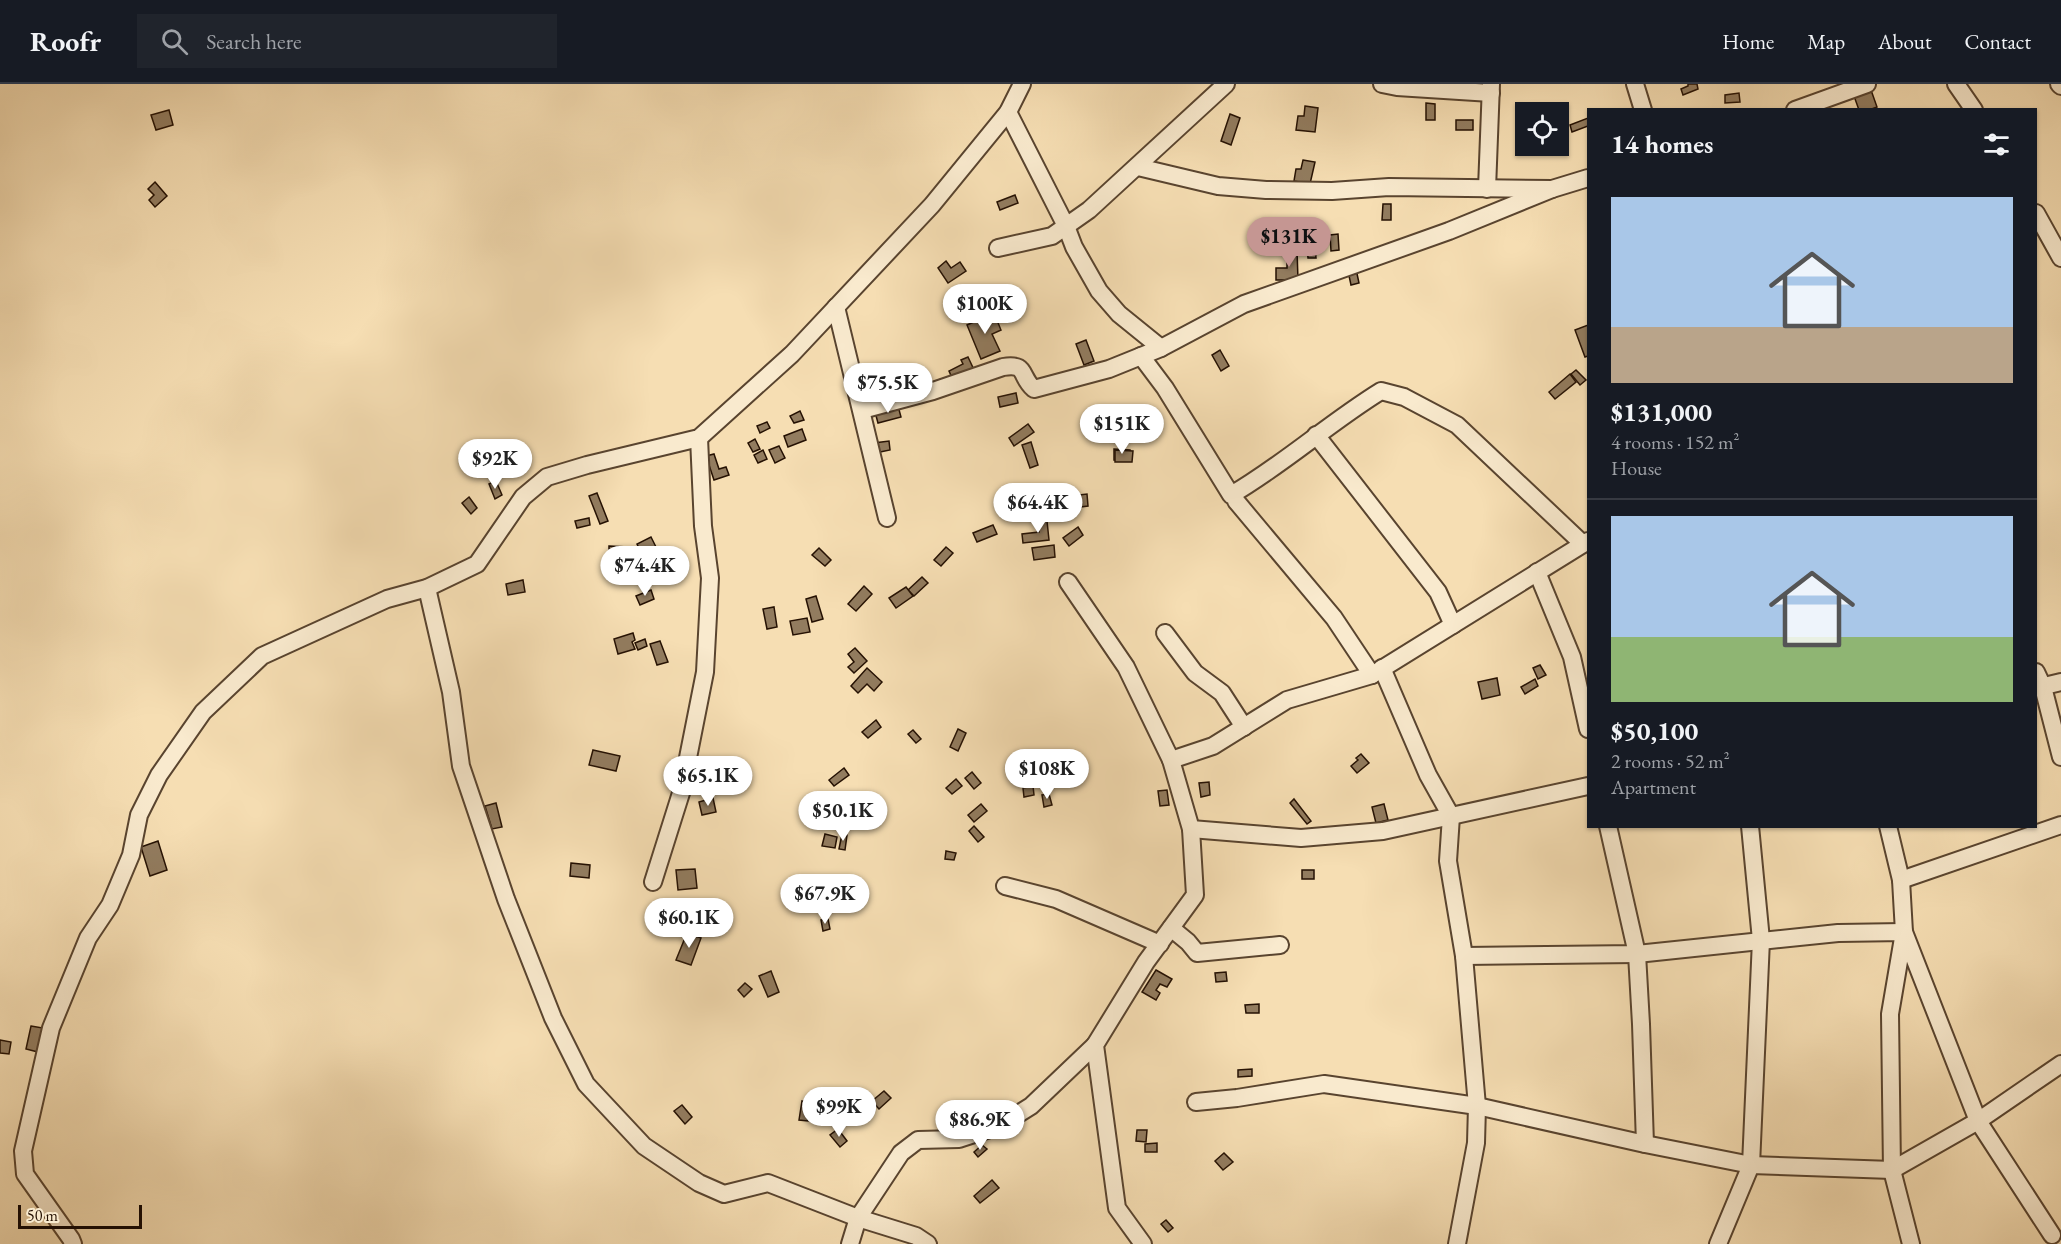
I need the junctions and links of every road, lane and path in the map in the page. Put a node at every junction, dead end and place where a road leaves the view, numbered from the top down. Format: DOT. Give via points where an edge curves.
graph roads {
  1 [pos="1022,84"];
  2 [pos="1226,84"];
  3 [pos="1382,84"];
  4 [pos="1635,84"];
  5 [pos="1866,84"];
  6 [pos="1956,84"];
  7 [pos="1973,84"];
  8 [pos="1491,89"];
  9 [pos="1971,105"];
  10 [pos="1641,108"];
  11 [pos="1800,108"];
  12 [pos="1008,112"];
  13 [pos="1138,167"];
  14 [pos="1587,178"];
  15 [pos="1487,189"];
  16 [pos="1552,189"];
  17 [pos="2037,215"];
  18 [pos="1066,226"];
  19 [pos="998,248"];
  20 [pos="2061,258"];
  21 [pos="836,307"];
  22 [pos="1161,348"];
  23 [pos="1141,356"];
  24 [pos="861,410"];
  25 [pos="1316,435"];
  26 [pos="699,438"];
  27 [pos="1236,501"];
  28 [pos="887,518"];
  29 [pos="1586,542"];
  30 [pos="1537,572"];
  31 [pos="1068,582"];
  32 [pos="427,588"];
  33 [pos="1453,625"];
  34 [pos="1165,633"];
  35 [pos="1377,671"];
  36 [pos="2061,682"];
  37 [pos="2038,683"];
  38 [pos="1587,724"];
  39 [pos="1244,727"];
  40 [pos="2061,757"];
  41 [pos="1171,760"];
  42 [pos="1587,786"];
  43 [pos="1451,816"];
  44 [pos="2061,825"];
  45 [pos="1608,828"];
  46 [pos="1750,828"];
  47 [pos="1888,828"];
  48 [pos="1191,829"];
  49 [pos="1901,880"];
  50 [pos="653,882"];
  51 [pos="1005,886"];
  52 [pos="1171,928"];
  53 [pos="1904,932"];
  54 [pos="1761,940"];
  55 [pos="1160,944"];
  56 [pos="1280,945"];
  57 [pos="1637,954"];
  58 [pos="1464,956"];
  59 [pos="1095,1045"];
  60 [pos="2061,1064"];
  61 [pos="1196,1102"];
  62 [pos="1477,1106"];
  63 [pos="1978,1121"];
  64 [pos="1645,1144"];
  65 [pos="1751,1165"];
  66 [pos="1892,1170"];
  67 [pos="858,1218"];
  68 [pos="2052,1235"];
  69 [pos="73,1244"];
  70 [pos="850,1244"];
  71 [pos="928,1244"];
  72 [pos="1143,1244"];
  73 [pos="1457,1244"];
  74 [pos="1718,1244"];
  75 [pos="1911,1244"];
  1 -- 12 [label="street"];
  2 -- 13 [label="street"];
  3 -- 8 [label="street"];
  4 -- 10 [label="street"];
  5 -- 11 [label="street"];
  6 -- 9 [label="street"];
  7 -- 9 [label="street"];
  8 -- 15 [label="street"];
  12 -- 18 [label="street"];
  12 -- 21 [label="street" via="932,205"];
  13 -- 15 [label="street" via="1218,186 1266,190"];
  13 -- 18 [label="street"];
  14 -- 16 [label="street"];
  15 -- 16 [label="street"];
  16 -- 22 [label="street" via="1439,235 1244,304"];
  17 -- 20 [label="street"];
  18 -- 19 [label="street" via="1052,236"];
  18 -- 22 [label="street" via="1099,291 1119,314"];
  21 -- 24 [label="street"];
  21 -- 26 [label="street" via="792,354"];
  22 -- 23 [label="street"];
  23 -- 24 [label="street" via="1034,389 1026,383 1020,368 1002,367"];
  23 -- 25 [label="street" via="1166,388 1231,495"];
  24 -- 28 [label="street"];
  25 -- 29 [label="street" via="1381,391 1404,397 1457,425"];
  25 -- 33 [label="street" via="1438,592"];
  26 -- 32 [label="street" via="547,477 524,497 477,564"];
  26 -- 50 [label="street" via="710,578 705,672 681,793"];
  27 -- 35 [label="street"];
  29 -- 30 [label="street"];
  30 -- 33 [label="street"];
  30 -- 38 [label="street" via="1572,657"];
  31 -- 41 [label="street" via="1126,667"];
  32 -- 67 [label="street" via="451,692 461,766 506,899 554,1018 586,1083 644,1146 699,1182 724,1194 768,1183"];
  32 -- 69 [label="street" via="387,599 262,656 203,712 159,775 140,815 131,855 110,905 88,938 51,1028 23,1151 25,1174"];
  33 -- 35 [label="street"];
  34 -- 39 [label="street" via="1195,673 1222,693"];
  35 -- 39 [label="street" via="1287,700"];
  35 -- 43 [label="street"];
  36 -- 37 [label="street"];
  37 -- 40 [label="street"];
  39 -- 41 [label="street" via="1213,746"];
  41 -- 48 [label="street"];
  42 -- 43 [label="street"];
  43 -- 48 [label="street" via="1383,831 1301,838"];
  43 -- 58 [label="street" via="1448,861"];
  44 -- 49 [label="street"];
  45 -- 57 [label="street"];
  46 -- 54 [label="street"];
  47 -- 49 [label="street"];
  48 -- 52 [label="street" via="1195,895"];
  49 -- 53 [label="street"];
  51 -- 55 [label="street" via="1056,899"];
  52 -- 55 [label="street"];
  52 -- 56 [label="street" via="1197,953"];
  53 -- 54 [label="street"];
  53 -- 63 [label="street"];
  53 -- 66 [label="street" via="1890,1014"];
  54 -- 57 [label="street"];
  54 -- 65 [label="street"];
  55 -- 59 [label="street"];
  57 -- 58 [label="street"];
  57 -- 64 [label="street"];
  58 -- 62 [label="street"];
  59 -- 67 [label="street" via="1031,1106 999,1126 959,1139 918,1140 901,1153"];
  59 -- 72 [label="street" via="1117,1208"];
  60 -- 63 [label="street"];
  61 -- 62 [label="street" via="1324,1084"];
  62 -- 64 [label="street"];
  62 -- 73 [label="street" via="1476,1143"];
  63 -- 66 [label="street"];
  63 -- 68 [label="street"];
  64 -- 65 [label="street"];
  65 -- 66 [label="street"];
  65 -- 74 [label="street"];
  66 -- 75 [label="street"];
  67 -- 70 [label="street"];
  67 -- 71 [label="street" via="916,1236"];
}
